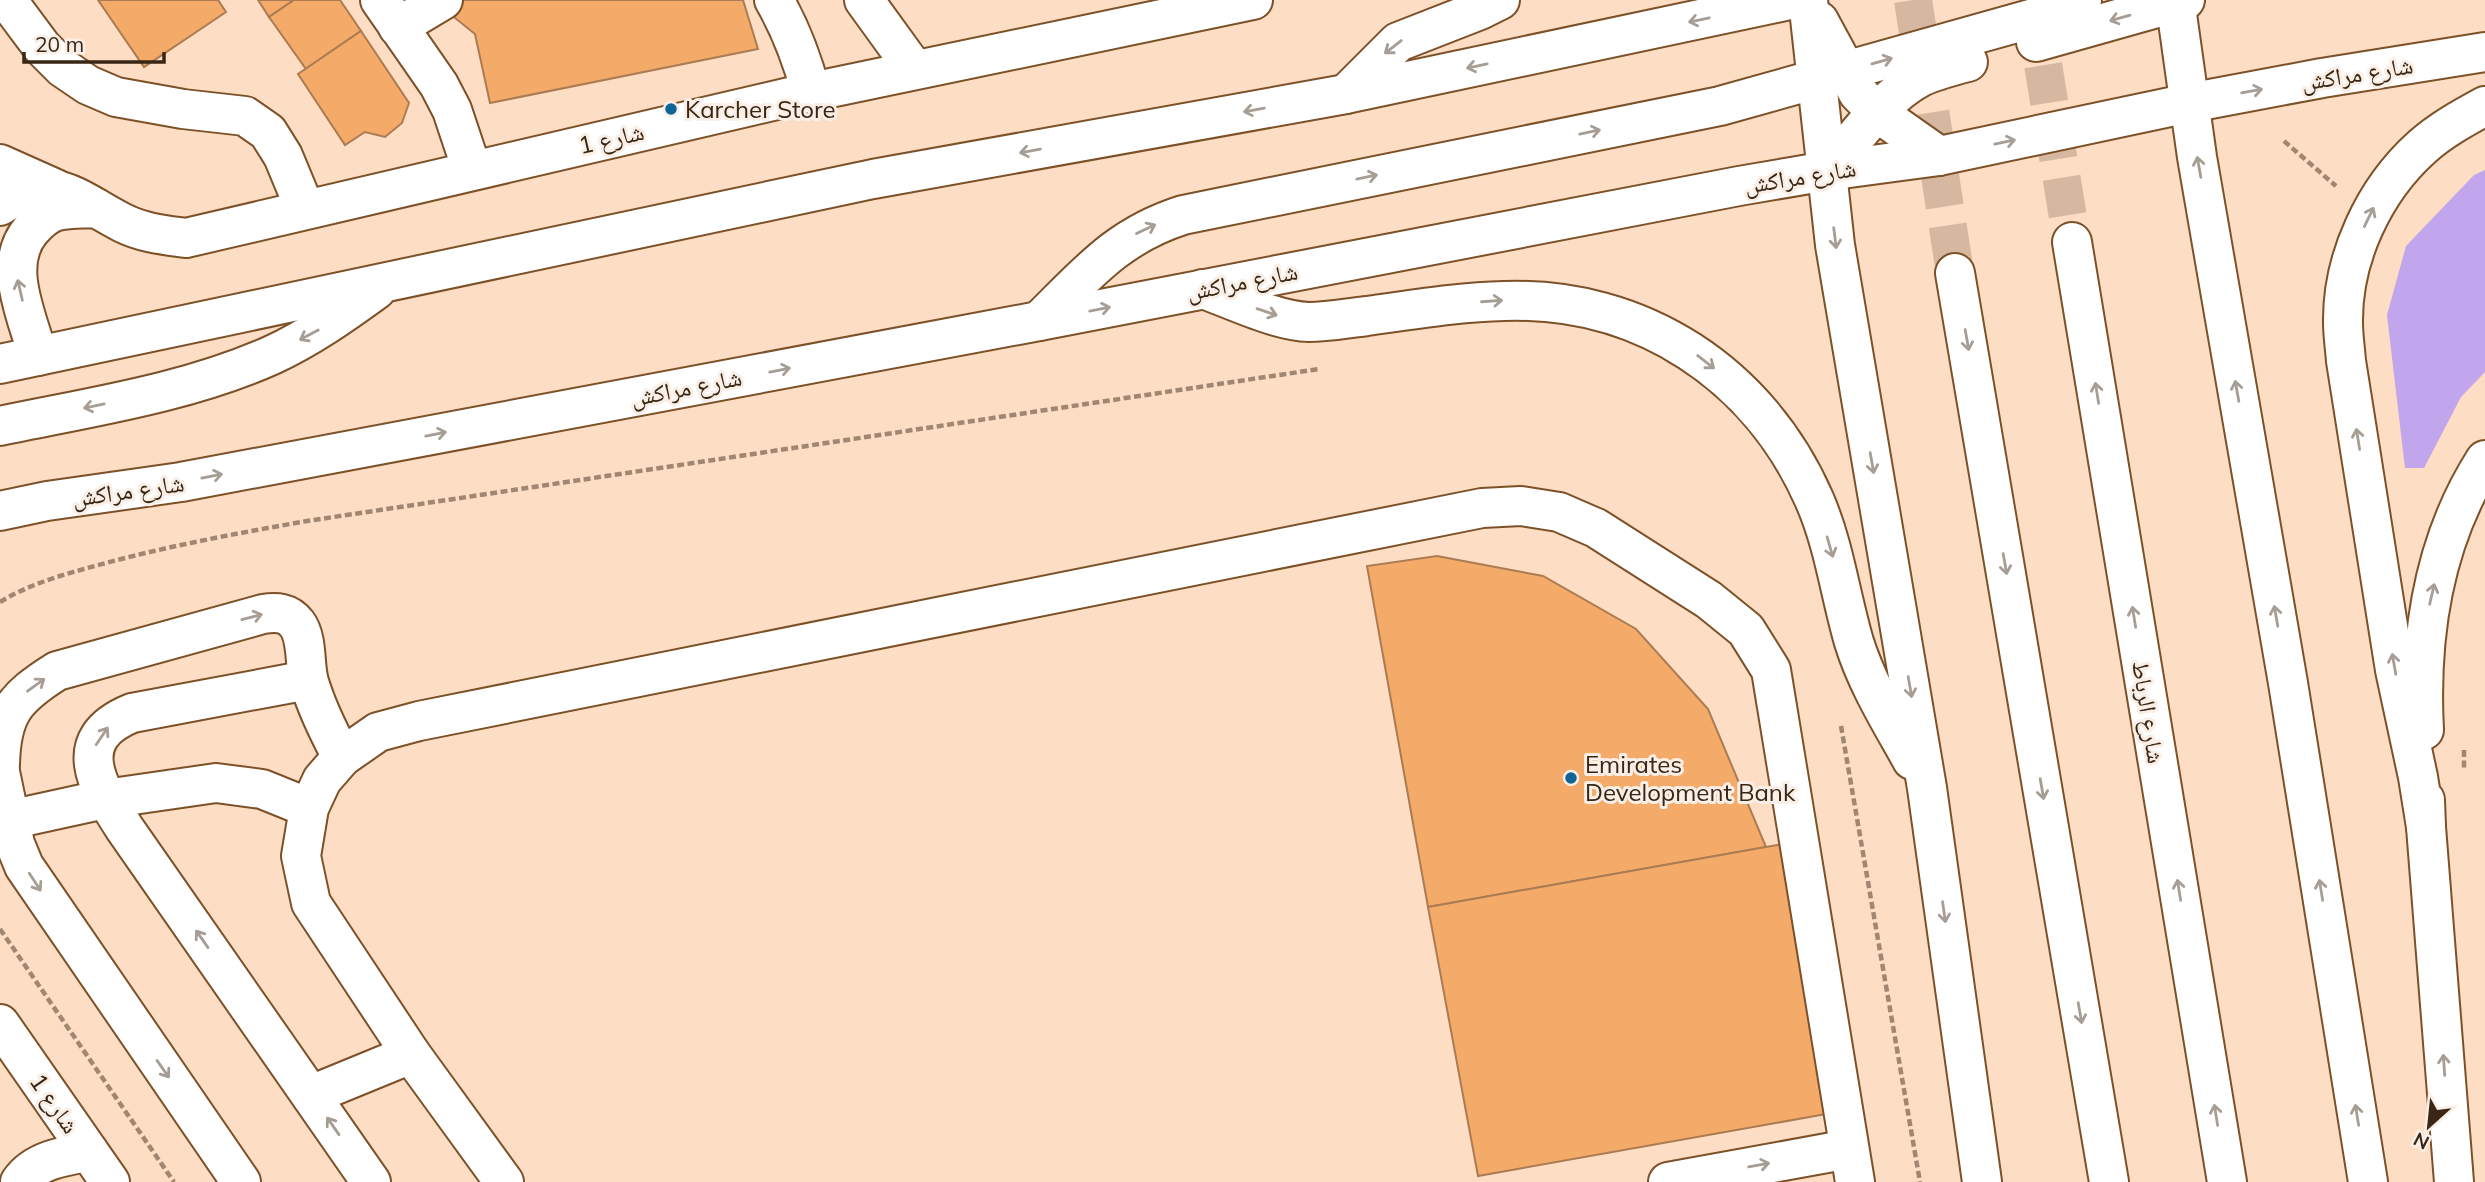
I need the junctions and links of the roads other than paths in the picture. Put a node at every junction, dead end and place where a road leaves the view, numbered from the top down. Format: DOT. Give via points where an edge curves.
graph roads {
  1 [pos="7,0"];
  2 [pos="443,0"];
  3 [pos="774,0"];
  4 [pos="864,0"];
  5 [pos="1253,0"];
  6 [pos="1500,0"];
  7 [pos="1790,0"];
  8 [pos="1808,0"];
  9 [pos="2081,0"];
  10 [pos="2178,1"];
  11 [pos="389,13"];
  12 [pos="2485,52"];
  13 [pos="914,69"];
  14 [pos="1830,75"];
  15 [pos="811,92"];
  16 [pos="1346,94"];
  17 [pos="2189,103"];
  18 [pos="2485,106"];
  19 [pos="1878,113"];
  20 [pos="1939,156"];
  21 [pos="0,164"];
  22 [pos="472,170"];
  23 [pos="1827,171"];
  24 [pos="56,189"];
  25 [pos="0,206"];
  26 [pos="98,208"];
  27 [pos="304,209"];
  28 [pos="2072,242"];
  29 [pos="1955,272"];
  30 [pos="386,283"];
  31 [pos="1202,289"];
  32 [pos="1039,321"];
  33 [pos="38,356"];
  34 [pos="0,364"];
  35 [pos="0,426"];
  36 [pos="2485,460"];
  37 [pos="47,501"];
  38 [pos="0,511"];
  39 [pos="0,533"];
  40 [pos="309,680"];
  41 [pos="342,757"];
  42 [pos="0,765"];
  43 [pos="0,772"];
  44 [pos="1927,788"];
  45 [pos="105,799"];
  46 [pos="309,808"];
  47 [pos="9,820"];
  48 [pos="2426,827"];
  49 [pos="0,1024"];
  50 [pos="411,1054"];
  51 [pos="311,1095"];
  52 [pos="1852,1166"];
  53 [pos="99,1167"];
  54 [pos="20,1182"];
  55 [pos="241,1182"];
  56 [pos="372,1182"];
  57 [pos="504,1182"];
  58 [pos="1668,1182"];
  59 [pos="1982,1182"];
  60 [pos="2109,1182"];
  61 [pos="2227,1182"];
  62 [pos="2368,1182"];
  63 [pos="2454,1182"];
  1 -- 27 [label="main road" via="42,47 88,85 116,97 245,116 268,132 284,156"];
  2 -- 11 [label="main road"];
  3 -- 15 [label="main road" via="801,56"];
  4 -- 13 [label="main road"];
  5 -- 13 [label="main road, شارع 1"];
  6 -- 16 [label="main road, one-way" via="1398,41"];
  7 -- 16 [label="main road, one-way"];
  8 -- 14 [label="main road"];
  14 -- 9 [label="main road, one-way" via="2059,11"];
  10 -- 17 [label="main road"];
  10 -- 19 [label="main road, one-way" via="1935,71 1905,87"];
  11 -- 22 [label="main road" via="439,85"];
  17 -- 12 [label="main road, شارع مراكش, one-way"];
  13 -- 15 [label="main road, شارع 1"];
  14 -- 19 [label="main road"];
  14 -- 23 [label="main road"];
  32 -- 14 [label="main road, one-way" via="1109,253 1157,223 1720,106"];
  15 -- 22 [label="main road, شارع 1"];
  16 -- 30 [label="main road, one-way" via="873,179"];
  20 -- 17 [label="main road, شارع مراكش, one-way"];
  62 -- 17 [label="main road, one-way"];
  48 -- 18 [label="main road, one-way" via="2395,670 2343,321 2357,244 2395,175 2422,146"];
  19 -- 20 [label="main road"];
  19 -- 23 [label="main road"];
  20 -- 23 [label="main road, شارع مراكش"];
  21 -- 24 [label="main road, شارع 1"];
  22 -- 27 [label="main road, شارع 1"];
  23 -- 31 [label="main road, شارع مراكش"];
  23 -- 44 [label="main road, one-way" via="1835,245"];
  24 -- 25 [label="main road" via="32,190"];
  24 -- 26 [label="main road, شارع 1"];
  26 -- 27 [label="main road, شارع 1" via="125,224 186,238"];
  33 -- 26 [label="main road, one-way" via="19,288 18,252 38,221 54,212"];
  61 -- 28 [label="main road, شارع الرباط, one-way"];
  29 -- 60 [label="main road, one-way"];
  30 -- 33 [label="main road"];
  30 -- 35 [label="main road, one-way" via="332,323 273,354 210,379"];
  32 -- 31 [label="main road, شارع مراكش, one-way"];
  31 -- 44 [label="main road, one-way" via="1307,322 1488,301 1574,305 1658,332 1696,354 1767,418 1794,458 1830,546 1860,660"];
  37 -- 32 [label="main road, شارع مراكش, one-way" via="195,480"];
  33 -- 34 [label="main road"];
  48 -- 36 [label="main road, one-way" via="2423,699 2427,619 2443,548"];
  37 -- 38 [label="main road, شارع مراكش"];
  37 -- 39 [label="main road"];
  40 -- 41 [label="main road" via="322,721"];
  42 -- 40 [label="main road, one-way" via="1,740 10,712 30,688 57,671 263,614 290,616 299,626"];
  45 -- 40 [label="main road, one-way" via="93,767 94,749 115,720"];
  41 -- 46 [label="main road" via="322,780"];
  41 -- 52 [label="main road" via="378,732 460,712 1482,508 1521,506 1559,512 1596,528 1709,600 1746,630 1770,670"];
  43 -- 47 [label="main road"];
  44 -- 59 [label="main road, one-way"];
  45 -- 46 [label="main road" via="216,783 262,789"];
  45 -- 47 [label="main road"];
  51 -- 45 [label="main road, one-way"];
  46 -- 50 [label="main road" via="301,856 311,903"];
  47 -- 55 [label="main road, one-way" via="24,866"];
  63 -- 48 [label="main road, one-way"];
  49 -- 53 [label="main road, شارع 1"];
  50 -- 51 [label="main road"];
  50 -- 57 [label="main road"];
  56 -- 51 [label="main road, one-way"];
  58 -- 52 [label="main road, one-way"];
  53 -- 54 [label="main road" via="53,1158"];
}
